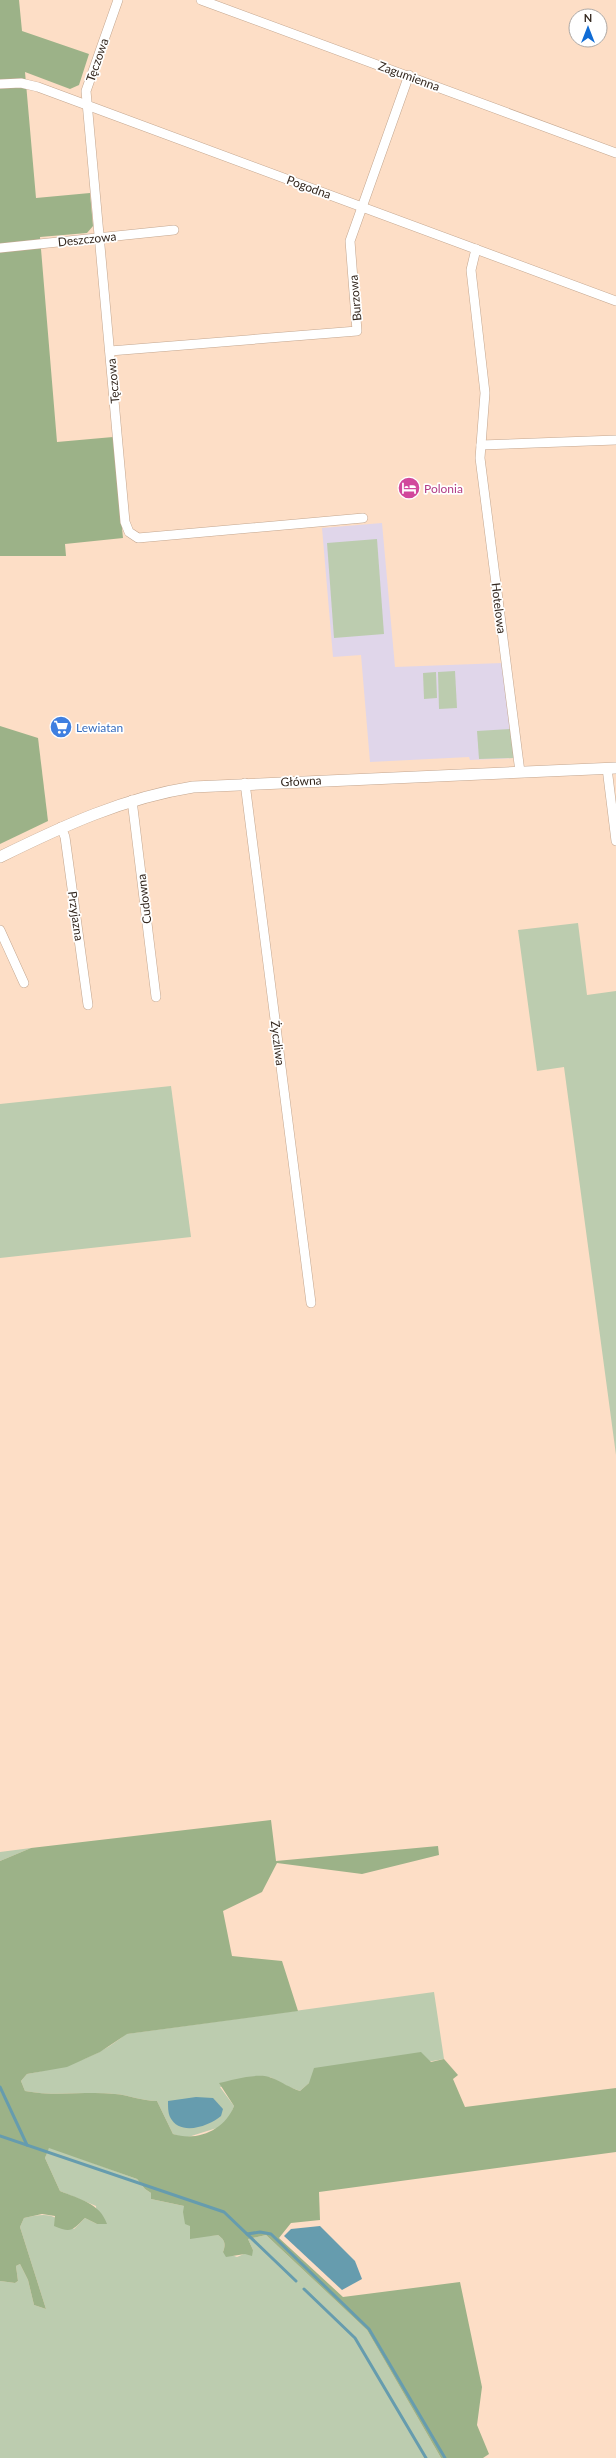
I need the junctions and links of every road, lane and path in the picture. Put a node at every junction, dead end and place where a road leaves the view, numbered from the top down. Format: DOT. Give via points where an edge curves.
graph roads {
  1 [pos="118,0"];
  2 [pos="201,0"];
  3 [pos="409,75"];
  4 [pos="0,84"];
  5 [pos="87,104"];
  6 [pos="616,153"];
  7 [pos="362,206"];
  8 [pos="174,230"];
  9 [pos="99,237"];
  10 [pos="0,248"];
  11 [pos="476,249"];
  12 [pos="616,301"];
  13 [pos="110,351"];
  14 [pos="616,440"];
  15 [pos="481,445"];
  16 [pos="363,518"];
  17 [pos="611,768"];
  18 [pos="520,772"];
  19 [pos="245,783"];
  20 [pos="132,800"];
  21 [pos="61,827"];
  22 [pos="616,841"];
  23 [pos="0,857"];
  24 [pos="0,930"];
  25 [pos="24,982"];
  26 [pos="156,997"];
  27 [pos="88,1005"];
  28 [pos="311,1303"];
  1 -- 5 [label="street, Tęczowa" via="86,91"];
  2 -- 3 [label="street, Zagumienna"];
  3 -- 6 [label="street, Zagumienna"];
  3 -- 7 [label="street, Burzowa"];
  4 -- 5 [label="street, Pogodna" via="21,83 38,86"];
  5 -- 7 [label="street, Pogodna"];
  5 -- 9 [label="street, Tęczowa"];
  7 -- 11 [label="street, Pogodna"];
  7 -- 13 [label="street, Burzowa" via="350,241 357,331"];
  8 -- 9 [label="street, Deszczowa"];
  9 -- 10 [label="street, Deszczowa"];
  9 -- 13 [label="street, Tęczowa"];
  11 -- 12 [label="street, Pogodna"];
  11 -- 15 [label="street, Hotelowa" via="471,270 485,393"];
  13 -- 16 [label="street, Tęczowa" via="126,522 129,532 138,538"];
  14 -- 15 [label="street"];
  15 -- 18 [label="street, Hotelowa" via="480,458"];
  17 -- 18 [label="street, Główna"];
  17 -- 22 [label="street"];
  18 -- 19 [label="street, Główna"];
  19 -- 20 [label="street, Główna" via="193,787"];
  19 -- 28 [label="street, Życzliwa"];
  20 -- 21 [label="street, Główna"];
  20 -- 26 [label="street, Cudowna"];
  21 -- 23 [label="street, Główna"];
  21 -- 27 [label="street, Przyjazna" via="65,837"];
  24 -- 25 [label="street"];
}
